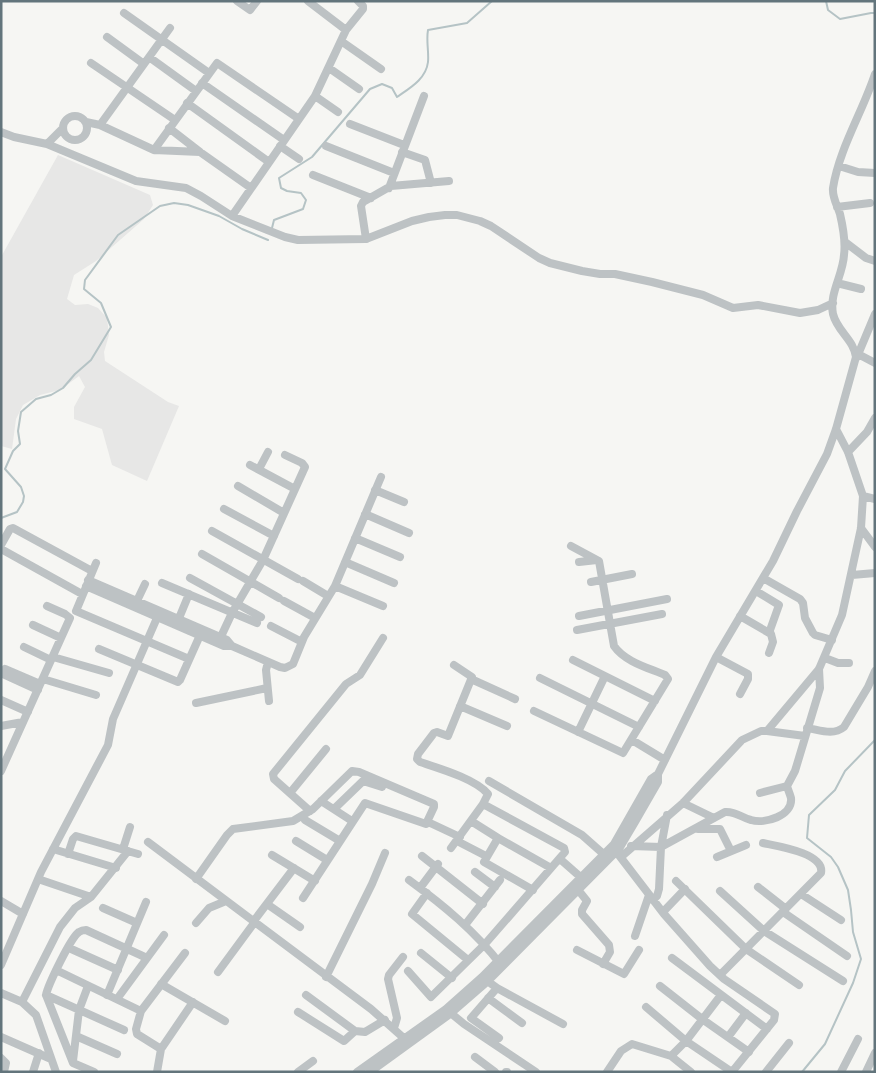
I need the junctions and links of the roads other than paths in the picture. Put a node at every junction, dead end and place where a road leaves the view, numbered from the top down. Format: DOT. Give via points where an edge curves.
graph roads {
  1 [pos="237,1"];
  2 [pos="257,1"];
  3 [pos="308,1"];
  4 [pos="358,1"];
  5 [pos="124,13"];
  6 [pos="170,28"];
  7 [pos="346,30"];
  8 [pos="107,37"];
  9 [pos="162,39"];
  10 [pos="341,41"];
  11 [pos="147,60"];
  12 [pos="92,63"];
  13 [pos="329,68"];
  14 [pos="381,69"];
  15 [pos="209,73"];
  16 [pos="875,74"];
  17 [pos="202,83"];
  18 [pos="127,88"];
  19 [pos="359,90"];
  20 [pos="196,91"];
  21 [pos="315,96"];
  22 [pos="424,96"];
  23 [pos="188,103"];
  24 [pos="338,112"];
  25 [pos="299,119"];
  26 [pos="175,120"];
  27 [pos="350,124"];
  28 [pos="97,125"];
  29 [pos="87,126"];
  30 [pos="63,128"];
  31 [pos="169,128"];
  32 [pos="1,132"];
  33 [pos="282,143"];
  34 [pos="47,144"];
  35 [pos="326,146"];
  36 [pos="403,149"];
  37 [pos="154,150"];
  38 [pos="200,152"];
  39 [pos="299,159"];
  40 [pos="269,162"];
  41 [pos="839,166"];
  42 [pos="394,173"];
  43 [pos="875,173"];
  44 [pos="314,175"];
  45 [pos="449,181"];
  46 [pos="431,182"];
  47 [pos="251,188"];
  48 [pos="389,188"];
  49 [pos="371,198"];
  50 [pos="870,203"];
  51 [pos="837,207"];
  52 [pos="232,216"];
  53 [pos="366,239"];
  54 [pos="844,242"];
  55 [pos="875,261"];
  56 [pos="837,283"];
  57 [pos="861,289"];
  58 [pos="833,303"];
  59 [pos="875,314"];
  60 [pos="858,354"];
  61 [pos="875,363"];
  62 [pos="854,364"];
  63 [pos="875,418"];
  64 [pos="836,429"];
  65 [pos="268,452"];
  66 [pos="848,452"];
  67 [pos="286,455"];
  68 [pos="250,465"];
  69 [pos="259,469"];
  70 [pos="381,477"];
  71 [pos="238,486"];
  72 [pos="295,489"];
  73 [pos="375,490"];
  74 [pos="863,496"];
  75 [pos="875,499"];
  76 [pos="404,502"];
  77 [pos="224,509"];
  78 [pos="284,513"];
  79 [pos="365,514"];
  80 [pos="862,528"];
  81 [pos="212,531"];
  82 [pos="408,533"];
  83 [pos="274,536"];
  84 [pos="355,538"];
  85 [pos="571,546"];
  86 [pos="1,547"];
  87 [pos="875,547"];
  88 [pos="202,554"];
  89 [pos="400,557"];
  90 [pos="263,560"];
  91 [pos="596,560"];
  92 [pos="345,562"];
  93 [pos="579,562"];
  94 [pos="875,573"];
  95 [pos="632,574"];
  96 [pos="852,575"];
  97 [pos="190,578"];
  98 [pos="763,578"];
  99 [pos="602,580"];
  100 [pos="251,582"];
  101 [pos="394,582"];
  102 [pos="592,582"];
  103 [pos="162,583"];
  104 [pos="144,584"];
  105 [pos="85,586"];
  106 [pos="335,586"];
  107 [pos="756,591"];
  108 [pos="189,594"];
  109 [pos="328,596"];
  110 [pos="667,599"];
  111 [pos="136,604"];
  112 [pos="238,605"];
  113 [pos="47,606"];
  114 [pos="383,606"];
  115 [pos="608,610"];
  116 [pos="232,613"];
  117 [pos="159,614"];
  118 [pos="662,614"];
  119 [pos="579,616"];
  120 [pos="740,616"];
  121 [pos="315,618"];
  122 [pos="178,622"];
  123 [pos="610,624"];
  124 [pos="33,625"];
  125 [pos="271,626"];
  126 [pos="577,630"];
  127 [pos="201,632"];
  128 [pos="769,633"];
  129 [pos="61,638"];
  130 [pos="383,638"];
  131 [pos="219,640"];
  132 [pos="832,640"];
  133 [pos="147,642"];
  134 [pos="302,642"];
  135 [pos="24,647"];
  136 [pos="99,649"];
  137 [pos="769,653"];
  138 [pos="716,657"];
  139 [pos="52,658"];
  140 [pos="825,658"];
  141 [pos="189,659"];
  142 [pos="573,660"];
  143 [pos="268,662"];
  144 [pos="849,663"];
  145 [pos="454,664"];
  146 [pos="137,665"];
  147 [pos="819,669"];
  148 [pos="875,671"];
  149 [pos="4,672"];
  150 [pos="109,673"];
  151 [pos="605,676"];
  152 [pos="540,678"];
  153 [pos="471,679"];
  154 [pos="40,684"];
  155 [pos="268,688"];
  156 [pos="740,694"];
  157 [pos="96,695"];
  158 [pos="515,699"];
  159 [pos="1,700"];
  160 [pos="269,701"];
  161 [pos="655,701"];
  162 [pos="196,703"];
  163 [pos="592,704"];
  164 [pos="460,706"];
  165 [pos="534,711"];
  166 [pos="28,712"];
  167 [pos="23,722"];
  168 [pos="1,726"];
  169 [pos="507,726"];
  170 [pos="639,727"];
  171 [pos="767,731"];
  172 [pos="578,732"];
  173 [pos="806,732"];
  174 [pos="632,740"];
  175 [pos="1,749"];
  176 [pos="326,749"];
  177 [pos="10,752"];
  178 [pos="665,760"];
  179 [pos="1,770"];
  180 [pos="489,781"];
  181 [pos="787,786"];
  182 [pos="395,787"];
  183 [pos="290,793"];
  184 [pos="760,793"];
  185 [pos="321,801"];
  186 [pos="683,803"];
  187 [pos="484,804"];
  188 [pos="334,809"];
  189 [pos="310,811"];
  190 [pos="667,815"];
  191 [pos="714,818"];
  192 [pos="305,820"];
  193 [pos="352,821"];
  194 [pos="471,821"];
  195 [pos="428,822"];
  196 [pos="130,827"];
  197 [pos="696,829"];
  198 [pos="498,838"];
  199 [pos="458,839"];
  200 [pos="296,841"];
  201 [pos="340,841"];
  202 [pos="148,842"];
  203 [pos="763,843"];
  204 [pos="746,845"];
  205 [pos="631,846"];
  206 [pos="661,847"];
  207 [pos="451,848"];
  208 [pos="53,849"];
  209 [pos="125,850"];
  210 [pos="731,851"];
  211 [pos="385,852"];
  212 [pos="616,852"];
  213 [pos="68,854"];
  214 [pos="138,854"];
  215 [pos="272,855"];
  216 [pos="422,856"];
  217 [pos="486,856"];
  218 [pos="607,857"];
  219 [pos="717,857"];
  220 [pos="560,859"];
  221 [pos="327,860"];
  222 [pos="437,865"];
  223 [pos="116,868"];
  224 [pos="294,868"];
  225 [pos="551,868"];
  226 [pos="475,872"];
  227 [pos="38,879"];
  228 [pos="196,879"];
  229 [pos="315,880"];
  230 [pos="409,880"];
  231 [pos="584,880"];
  232 [pos="676,881"];
  233 [pos="576,887"];
  234 [pos="758,887"];
  235 [pos="420,888"];
  236 [pos="685,889"];
  237 [pos="532,890"];
  238 [pos="720,891"];
  239 [pos="427,893"];
  240 [pos="802,894"];
  241 [pos="91,898"];
  242 [pos="304,898"];
  243 [pos="651,898"];
  244 [pos="1,901"];
  245 [pos="226,901"];
  246 [pos="146,902"];
  247 [pos="267,904"];
  248 [pos="483,904"];
  249 [pos="103,908"];
  250 [pos="785,910"];
  251 [pos="663,912"];
  252 [pos="23,914"];
  253 [pos="841,920"];
  254 [pos="254,922"];
  255 [pos="137,923"];
  256 [pos="196,923"];
  257 [pos="465,925"];
  258 [pos="300,928"];
  259 [pos="764,931"];
  260 [pos="164,935"];
  261 [pos="635,936"];
  262 [pos="484,944"];
  263 [pos="69,948"];
  264 [pos="127,948"];
  265 [pos="746,949"];
  266 [pos="577,950"];
  267 [pos="639,950"];
  268 [pos="185,953"];
  269 [pos="421,953"];
  270 [pos="847,956"];
  271 [pos="403,957"];
  272 [pos="146,958"];
  273 [pos="672,958"];
  274 [pos="468,960"];
  275 [pos="500,964"];
  276 [pos="603,964"];
  277 [pos="1,965"];
  278 [pos="56,970"];
  279 [pos="118,970"];
  280 [pos="408,971"];
  281 [pos="218,972"];
  282 [pos="720,975"];
  283 [pos="326,977"];
  284 [pos="452,978"];
  285 [pos="485,979"];
  286 [pos="843,981"];
  287 [pos="161,984"];
  288 [pos="799,984"];
  289 [pos="88,986"];
  290 [pos="660,986"];
  291 [pos="497,988"];
  292 [pos="1,993"];
  293 [pos="107,995"];
  294 [pos="306,995"];
  295 [pos="721,995"];
  296 [pos="46,996"];
  297 [pos="488,998"];
  298 [pos="117,999"];
  299 [pos="22,1002"];
  300 [pos="193,1002"];
  301 [pos="646,1007"];
  302 [pos="79,1010"];
  303 [pos="141,1011"];
  304 [pos="448,1011"];
  305 [pos="298,1012"];
  306 [pos="746,1013"];
  307 [pos="702,1019"];
  308 [pos="385,1020"];
  309 [pos="225,1021"];
  310 [pos="522,1023"];
  311 [pos="563,1024"];
  312 [pos="394,1028"];
  313 [pos="767,1029"];
  314 [pos="124,1030"];
  315 [pos="355,1031"];
  316 [pos="76,1036"];
  317 [pos="1,1037"];
  318 [pos="728,1037"];
  319 [pos="499,1038"];
  320 [pos="858,1039"];
  321 [pos="406,1040"];
  322 [pos="686,1041"];
  323 [pos="788,1043"];
  324 [pos="161,1050"];
  325 [pos="749,1052"];
  326 [pos="38,1053"];
  327 [pos="875,1053"];
  328 [pos="117,1054"];
  329 [pos="671,1056"];
  330 [pos="475,1057"];
  331 [pos="1,1058"];
  332 [pos="51,1059"];
  333 [pos="313,1060"];
  334 [pos="73,1063"];
  335 [pos="369,1070"];
  336 [pos="4,1072"];
  337 [pos="33,1072"];
  338 [pos="56,1072"];
  339 [pos="94,1072"];
  340 [pos="157,1072"];
  341 [pos="298,1072"];
  342 [pos="357,1072"];
  343 [pos="496,1072"];
  344 [pos="536,1072"];
  345 [pos="606,1072"];
  346 [pos="691,1072"];
  347 [pos="732,1072"];
  348 [pos="766,1072"];
  349 [pos="841,1072"];
  350 [pos="866,1072"];
  1 -- 2 [label="street" via="250,10"];
  3 -- 7 [label="street"];
  4 -- 7 [label="street" via="363,9"];
  5 -- 9 [label="street"];
  6 -- 9 [label="street"];
  7 -- 10 [label="street"];
  8 -- 11 [label="street"];
  9 -- 11 [label="street"];
  9 -- 15 [label="street"];
  10 -- 13 [label="street"];
  10 -- 14 [label="street"];
  11 -- 18 [label="street"];
  11 -- 20 [label="street"];
  12 -- 18 [label="street"];
  13 -- 19 [label="street"];
  13 -- 21 [label="street"];
  15 -- 17 [label="street"];
  15 -- 25 [label="street" via="215,64 220,64"];
  16 -- 41 [label="street"];
  17 -- 20 [label="street"];
  17 -- 33 [label="street"];
  18 -- 26 [label="street"];
  18 -- 28 [label="street"];
  20 -- 23 [label="street"];
  21 -- 24 [label="street"];
  21 -- 25 [label="street"];
  22 -- 36 [label="street"];
  23 -- 26 [label="street"];
  23 -- 40 [label="street"];
  25 -- 33 [label="street"];
  26 -- 31 [label="street"];
  27 -- 36 [label="street"];
  28 -- 29 [label="street"];
  28 -- 37 [label="street"];
  29 -- 30 [label="street" via="80,116 72,116"];
  29 -- 30 [label="street" via="84,137 76,140 69,138"];
  30 -- 34 [label="street"];
  31 -- 37 [label="street"];
  31 -- 38 [label="street"];
  32 -- 34 [label="street"];
  33 -- 39 [label="street"];
  33 -- 40 [label="street"];
  34 -- 52 [label="street" via="136,181 186,188"];
  35 -- 42 [label="street"];
  36 -- 42 [label="street"];
  36 -- 46 [label="street" via="425,160"];
  37 -- 38 [label="street"];
  38 -- 47 [label="street"];
  40 -- 47 [label="street"];
  41 -- 43 [label="street"];
  41 -- 51 [label="street" via="833,188"];
  42 -- 48 [label="street"];
  44 -- 49 [label="street"];
  45 -- 46 [label="street"];
  46 -- 48 [label="street"];
  47 -- 52 [label="street"];
  48 -- 49 [label="street"];
  49 -- 53 [label="street" via="361,206"];
  50 -- 51 [label="street"];
  51 -- 54 [label="street"];
  52 -- 53 [label="street" via="274,234 298,240"];
  53 -- 58 [label="street" via="429,217 457,215 491,226 550,264 652,282 703,295 733,308 758,305 800,313"];
  54 -- 55 [label="street"];
  54 -- 56 [label="street" via="844,262"];
  56 -- 57 [label="street"];
  56 -- 58 [label="street"];
  58 -- 62 [label="street" via="833,314 839,328 856,351"];
  59 -- 60 [label="street"];
  60 -- 61 [label="street"];
  60 -- 62 [label="street"];
  62 -- 64 [label="street"];
  63 -- 66 [label="street"];
  64 -- 66 [label="street"];
  64 -- 98 [label="street" via="827,454"];
  65 -- 69 [label="street"];
  66 -- 74 [label="street"];
  67 -- 72 [label="street" via="305,467"];
  68 -- 69 [label="street"];
  69 -- 72 [label="street"];
  70 -- 73 [label="street"];
  71 -- 78 [label="street"];
  72 -- 78 [label="street"];
  73 -- 76 [label="street"];
  73 -- 79 [label="street"];
  74 -- 75 [label="street"];
  74 -- 80 [label="street"];
  77 -- 83 [label="street"];
  78 -- 83 [label="street"];
  79 -- 82 [label="street"];
  79 -- 84 [label="street"];
  80 -- 87 [label="street"];
  80 -- 96 [label="street"];
  81 -- 90 [label="street"];
  83 -- 90 [label="street"];
  84 -- 89 [label="street"];
  84 -- 92 [label="street"];
  85 -- 91 [label="street"];
  86 -- 105 [label="street"];
  86 -- 105 [label="street" via="10,529 14,528 94,567"];
  88 -- 100 [label="street"];
  90 -- 100 [label="street"];
  90 -- 109 [label="street"];
  91 -- 93 [label="street"];
  91 -- 99 [label="street" via="600,564"];
  92 -- 101 [label="street"];
  92 -- 106 [label="street"];
  94 -- 96 [label="street"];
  95 -- 99 [label="street"];
  96 -- 132 [label="street"];
  97 -- 112 [label="street"];
  98 -- 107 [label="street"];
  98 -- 132 [label="street" via="800,598 805,618 815,635"];
  99 -- 102 [label="street"];
  99 -- 115 [label="street"];
  100 -- 112 [label="street"];
  100 -- 121 [label="street"];
  103 -- 108 [label="street"];
  104 -- 111 [label="street"];
  105 -- 111 [label="street"];
  105 -- 133 [label="street" via="76,612"];
  106 -- 109 [label="street"];
  106 -- 114 [label="street"];
  107 -- 120 [label="street"];
  107 -- 128 [label="street" via="779,605"];
  108 -- 116 [label="street"];
  108 -- 122 [label="street"];
  109 -- 121 [label="street"];
  110 -- 115 [label="street"];
  111 -- 117 [label="street"];
  112 -- 116 [label="street"];
  112 -- 116 [label="street" via="259,620"];
  113 -- 129 [label="street" via="70,618"];
  115 -- 119 [label="street"];
  115 -- 123 [label="street"];
  116 -- 131 [label="street"];
  117 -- 122 [label="street"];
  117 -- 133 [label="street"];
  118 -- 123 [label="street"];
  120 -- 128 [label="street"];
  120 -- 138 [label="street"];
  121 -- 134 [label="street"];
  122 -- 127 [label="street"];
  123 -- 126 [label="street"];
  123 -- 161 [label="street" via="617,650 668,677"];
  124 -- 129 [label="street"];
  125 -- 134 [label="street"];
  127 -- 131 [label="street"];
  127 -- 141 [label="street"];
  128 -- 137 [label="street" via="773,642"];
  129 -- 139 [label="street"];
  130 -- 183 [label="street" via="360,675 346,684 274,770 273,777"];
  131 -- 143 [label="street" via="224,646 232,646"];
  132 -- 140 [label="street"];
  133 -- 141 [label="street"];
  133 -- 146 [label="street"];
  134 -- 143 [label="street" via="289,667"];
  135 -- 139 [label="street"];
  136 -- 146 [label="street"];
  138 -- 156 [label="street" via="748,674"];
  138 -- 178 [label="street"];
  139 -- 150 [label="street"];
  139 -- 154 [label="street"];
  140 -- 144 [label="street"];
  140 -- 147 [label="street"];
  141 -- 146 [label="street" via="178,682"];
  142 -- 151 [label="street"];
  143 -- 155 [label="street"];
  145 -- 153 [label="street"];
  146 -- 208 [label="street" via="113,719 108,745"];
  147 -- 171 [label="street"];
  147 -- 173 [label="street" via="820,688"];
  148 -- 173 [label="street" via="844,727 827,732"];
  149 -- 154 [label="street"];
  151 -- 161 [label="street"];
  151 -- 163 [label="street"];
  152 -- 163 [label="street"];
  153 -- 158 [label="street"];
  153 -- 164 [label="street"];
  154 -- 157 [label="street"];
  154 -- 166 [label="street"];
  155 -- 160 [label="street"];
  155 -- 162 [label="street"];
  159 -- 166 [label="street"];
  161 -- 170 [label="street"];
  163 -- 170 [label="street"];
  163 -- 172 [label="street"];
  164 -- 169 [label="street"];
  164 -- 187 [label="street" via="448,736 434,733 417,759 485,790 488,794"];
  165 -- 172 [label="street"];
  166 -- 167 [label="street"];
  167 -- 168 [label="street"];
  167 -- 177 [label="street"];
  170 -- 174 [label="street"];
  171 -- 173 [label="street"];
  171 -- 186 [label="street" via="742,740"];
  172 -- 174 [label="street" via="620,753"];
  173 -- 181 [label="street" via="795,772"];
  174 -- 178 [label="street"];
  175 -- 177 [label="street"];
  176 -- 183 [label="street"];
  177 -- 179 [label="street"];
  178 -- 212 [label="street" via="658,782"];
  180 -- 218 [label="street" via="582,835"];
  181 -- 184 [label="street"];
  181 -- 191 [label="street" via="791,797 782,815 760,822 729,811"];
  182 -- 185 [label="street" via="352,771"];
  182 -- 188 [label="street" via="363,781"];
  182 -- 195 [label="street" via="434,804"];
  183 -- 189 [label="street"];
  185 -- 188 [label="street"];
  185 -- 189 [label="street"];
  186 -- 190 [label="street"];
  186 -- 191 [label="street"];
  187 -- 194 [label="street"];
  187 -- 220 [label="street" via="564,848 566,851"];
  188 -- 193 [label="street"];
  189 -- 228 [label="street" via="290,822 233,829"];
  190 -- 205 [label="street"];
  190 -- 206 [label="street"];
  191 -- 197 [label="street"];
  192 -- 201 [label="street"];
  193 -- 195 [label="street" via="366,802 425,824"];
  193 -- 201 [label="street"];
  194 -- 198 [label="street"];
  194 -- 199 [label="street"];
  195 -- 199 [label="street"];
  196 -- 209 [label="street"];
  197 -- 206 [label="street"];
  197 -- 210 [label="street" via="720,829"];
  198 -- 217 [label="street"];
  198 -- 225 [label="street"];
  199 -- 207 [label="street"];
  199 -- 217 [label="street"];
  200 -- 221 [label="street"];
  201 -- 221 [label="street"];
  202 -- 228 [label="street"];
  203 -- 240 [label="street" via="796,850 821,865 819,876"];
  204 -- 210 [label="street"];
  205 -- 206 [label="street"];
  205 -- 212 [label="street"];
  206 -- 243 [label="street" via="659,889 657,896"];
  208 -- 213 [label="street"];
  208 -- 227 [label="street"];
  209 -- 213 [label="street" via="76,836"];
  209 -- 214 [label="street"];
  209 -- 223 [label="street"];
  210 -- 219 [label="street"];
  211 -- 283 [label="street"];
  212 -- 218 [label="street"];
  212 -- 243 [label="street"];
  213 -- 223 [label="street"];
  215 -- 224 [label="street"];
  216 -- 222 [label="street"];
  217 -- 237 [label="street" via="484,862"];
  218 -- 231 [label="street"];
  220 -- 225 [label="street"];
  220 -- 231 [label="street"];
  221 -- 229 [label="street"];
  222 -- 235 [label="street"];
  222 -- 248 [label="street"];
  223 -- 241 [label="street"];
  224 -- 229 [label="street"];
  224 -- 247 [label="street"];
  225 -- 237 [label="street"];
  226 -- 248 [label="street" via="497,883"];
  227 -- 241 [label="street"];
  227 -- 252 [label="street"];
  228 -- 245 [label="street"];
  229 -- 242 [label="street"];
  230 -- 235 [label="street"];
  231 -- 233 [label="street"];
  232 -- 236 [label="street"];
  233 -- 275 [label="street"];
  233 -- 276 [label="street" via="587,901 582,914 610,947"];
  234 -- 250 [label="street"];
  235 -- 239 [label="street"];
  236 -- 251 [label="street"];
  236 -- 265 [label="street"];
  237 -- 262 [label="street"];
  238 -- 259 [label="street"];
  239 -- 257 [label="street"];
  239 -- 274 [label="street" via="412,914"];
  240 -- 250 [label="street"];
  240 -- 253 [label="street"];
  241 -- 299 [label="street" via="75,908 60,927"];
  243 -- 251 [label="street"];
  243 -- 261 [label="street"];
  244 -- 252 [label="street"];
  245 -- 254 [label="street"];
  245 -- 256 [label="street" via="209,908"];
  246 -- 255 [label="street"];
  247 -- 254 [label="street"];
  247 -- 258 [label="street"];
  248 -- 257 [label="street"];
  249 -- 255 [label="street"];
  250 -- 259 [label="street"];
  250 -- 270 [label="street"];
  251 -- 282 [label="street"];
  252 -- 277 [label="street"];
  254 -- 281 [label="street"];
  254 -- 283 [label="street"];
  255 -- 264 [label="street"];
  257 -- 262 [label="street"];
  259 -- 265 [label="street"];
  259 -- 286 [label="street"];
  260 -- 272 [label="street"];
  262 -- 274 [label="street"];
  262 -- 275 [label="street"];
  263 -- 264 [label="street" via="75,936 83,930"];
  263 -- 278 [label="street"];
  263 -- 279 [label="street"];
  264 -- 272 [label="street"];
  264 -- 279 [label="street"];
  265 -- 282 [label="street"];
  265 -- 288 [label="street"];
  266 -- 276 [label="street"];
  267 -- 276 [label="street" via="624,974"];
  268 -- 287 [label="street"];
  269 -- 284 [label="street"];
  271 -- 312 [label="street" via="388,980 397,1018"];
  272 -- 298 [label="street"];
  273 -- 295 [label="street"];
  274 -- 284 [label="street"];
  275 -- 285 [label="street"];
  278 -- 289 [label="street"];
  278 -- 296 [label="street"];
  279 -- 293 [label="street"];
  280 -- 284 [label="street" via="431,997"];
  282 -- 313 [label="street" via="774,1014 775,1019"];
  283 -- 308 [label="street"];
  285 -- 291 [label="street"];
  285 -- 304 [label="street"];
  287 -- 300 [label="street"];
  287 -- 303 [label="street"];
  289 -- 293 [label="street"];
  289 -- 302 [label="street"];
  290 -- 307 [label="street"];
  291 -- 297 [label="street"];
  291 -- 311 [label="street"];
  292 -- 299 [label="street"];
  293 -- 298 [label="street"];
  294 -- 315 [label="street"];
  295 -- 306 [label="street"];
  295 -- 307 [label="street"];
  296 -- 302 [label="street"];
  296 -- 334 [label="street"];
  297 -- 310 [label="street"];
  297 -- 319 [label="street" via="471,1018"];
  298 -- 303 [label="street"];
  299 -- 332 [label="street" via="36,1015"];
  300 -- 309 [label="street"];
  300 -- 324 [label="street"];
  301 -- 322 [label="street"];
  302 -- 314 [label="street"];
  302 -- 316 [label="street"];
  303 -- 324 [label="street" via="136,1032"];
  304 -- 321 [label="street"];
  304 -- 344 [label="street"];
  305 -- 315 [label="street" via="344,1041"];
  306 -- 313 [label="street"];
  306 -- 318 [label="street"];
  307 -- 318 [label="street"];
  307 -- 322 [label="street"];
  308 -- 312 [label="street"];
  308 -- 315 [label="street" via="370,1031"];
  312 -- 321 [label="street"];
  313 -- 325 [label="street"];
  316 -- 328 [label="street"];
  316 -- 334 [label="street"];
  317 -- 326 [label="street"];
  318 -- 325 [label="street"];
  320 -- 349 [label="street"];
  321 -- 335 [label="street"];
  322 -- 329 [label="street"];
  322 -- 347 [label="street"];
  323 -- 348 [label="street"];
  324 -- 340 [label="street"];
  325 -- 347 [label="street"];
  326 -- 332 [label="street"];
  326 -- 337 [label="street"];
  327 -- 350 [label="street"];
  329 -- 345 [label="street" via="632,1044 622,1051"];
  329 -- 346 [label="street"];
  330 -- 343 [label="street"];
  331 -- 336 [label="street" via="6,1063"];
  332 -- 338 [label="street"];
  333 -- 341 [label="street"];
  334 -- 339 [label="street"];
  335 -- 342 [label="street"];
}
